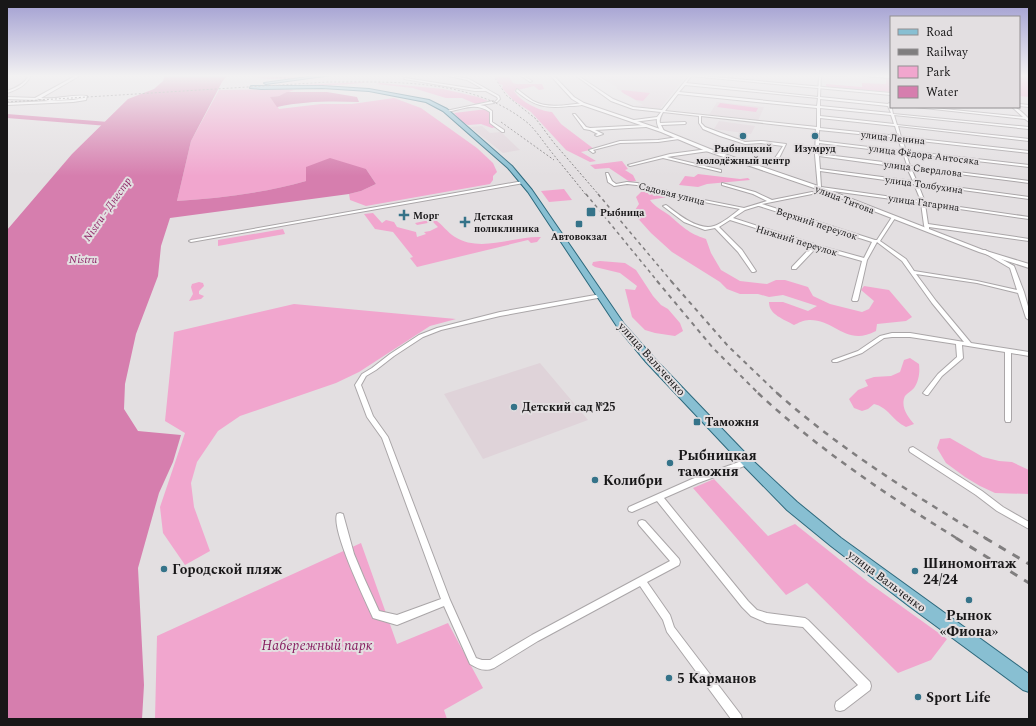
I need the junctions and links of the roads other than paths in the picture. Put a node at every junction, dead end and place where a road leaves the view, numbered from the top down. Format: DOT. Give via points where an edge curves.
graph roads {
  1 [pos="444,109"];
  2 [pos="460,109"];
  3 [pos="487,109"];
  4 [pos="597,109"];
  5 [pos="642,109"];
  6 [pos="818,109"];
  7 [pos="838,109"];
  8 [pos="891,109"];
  9 [pos="935,109"];
  10 [pos="1015,109"];
  11 [pos="447,111"];
  12 [pos="662,111"];
  13 [pos="892,114"];
  14 [pos="574,115"];
  15 [pos="700,115"];
  16 [pos="819,117"];
  17 [pos="659,118"];
  18 [pos="1026,118"];
  19 [pos="634,121"];
  20 [pos="1029,121"];
  21 [pos="686,123"];
  22 [pos="659,124"];
  23 [pos="895,125"];
  24 [pos="646,126"];
  25 [pos="1029,128"];
  26 [pos="591,129"];
  27 [pos="818,129"];
  28 [pos="662,130"];
  29 [pos="503,131"];
  30 [pos="597,135"];
  31 [pos="900,137"];
  32 [pos="678,138"];
  33 [pos="1029,140"];
  34 [pos="818,142"];
  35 [pos="708,150"];
  36 [pos="593,152"];
  37 [pos="904,152"];
  38 [pos="1029,152"];
  39 [pos="817,155"];
  40 [pos="663,157"];
  41 [pos="777,158"];
  42 [pos="630,165"];
  43 [pos="909,166"];
  44 [pos="1029,166"];
  45 [pos="818,170"];
  46 [pos="720,171"];
  47 [pos="607,174"];
  48 [pos="523,182"];
  49 [pos="1029,182"];
  50 [pos="914,183"];
  51 [pos="723,184"];
  52 [pos="819,188"];
  53 [pos="830,193"];
  54 [pos="1029,198"];
  55 [pos="772,202"];
  56 [pos="922,202"];
  57 [pos="759,204"];
  58 [pos="665,206"];
  59 [pos="744,208"];
  60 [pos="729,218"];
  61 [pos="893,218"];
  62 [pos="1029,218"];
  63 [pos="716,227"];
  64 [pos="926,227"];
  65 [pos="1029,240"];
  66 [pos="191,241"];
  67 [pos="877,241"];
  68 [pos="815,246"];
  69 [pos="981,251"];
  70 [pos="865,260"];
  71 [pos="1029,266"];
  72 [pos="794,268"];
  73 [pos="754,271"];
  74 [pos="913,272"];
  75 [pos="1021,292"];
  76 [pos="601,296"];
  77 [pos="855,300"];
  78 [pos="1029,318"];
  79 [pos="959,343"];
  80 [pos="969,344"];
  81 [pos="1008,351"];
  82 [pos="1029,354"];
  83 [pos="835,361"];
  84 [pos="926,392"];
  85 [pos="1008,420"];
  86 [pos="913,450"];
  87 [pos="747,462"];
  88 [pos="659,498"];
  89 [pos="632,509"];
  90 [pos="340,516"];
  91 [pos="642,523"];
  92 [pos="1029,526"];
  93 [pos="641,580"];
  94 [pos="446,602"];
  95 [pos="1029,684"];
  96 [pos="840,706"];
  97 [pos="737,719"];
  1 -- 11 [label="main road, улица Вальченко"];
  2 -- 11 [label="street"];
  3 -- 29 [label="street" via="491,112 491,122"];
  4 -- 19 [label="street, улица Титова"];
  5 -- 12 [label="street, улица Ленина"];
  6 -- 16 [label="street"];
  7 -- 13 [label="street"];
  8 -- 13 [label="street"];
  9 -- 18 [label="street"];
  10 -- 18 [label="street"];
  11 -- 48 [label="main road, улица Вальченко" via="510,167"];
  12 -- 15 [label="street, улица Ленина"];
  12 -- 17 [label="street"];
  13 -- 23 [label="street"];
  13 -- 25 [label="street"];
  14 -- 26 [label="street" via="585,128"];
  15 -- 27 [label="street, улица Ленина"];
  15 -- 41 [label="street" via="700,123 705,129 745,143 785,145"];
  16 -- 23 [label="street"];
  16 -- 27 [label="street"];
  17 -- 19 [label="street"];
  17 -- 22 [label="street"];
  18 -- 20 [label="street"];
  19 -- 24 [label="street, улица Титова"];
  21 -- 22 [label="street"];
  22 -- 28 [label="street"];
  23 -- 31 [label="street"];
  23 -- 33 [label="street"];
  24 -- 26 [label="street"];
  24 -- 28 [label="street, улица Титова"];
  26 -- 30 [label="street" via="601,134"];
  27 -- 31 [label="street, улица Ленина"];
  27 -- 34 [label="street"];
  28 -- 32 [label="street, улица Титова"];
  31 -- 37 [label="street"];
  31 -- 38 [label="street, улица Ленина"];
  32 -- 35 [label="street, улица Титова"];
  32 -- 36 [label="street" via="620,142 591,150"];
  34 -- 37 [label="street, улица Фёдора Антосяка"];
  34 -- 39 [label="street"];
  35 -- 40 [label="street"];
  35 -- 52 [label="street, улица Титова"];
  37 -- 43 [label="street"];
  37 -- 44 [label="street, улица Фёдора Антосяка"];
  39 -- 43 [label="street, улица Свердлова"];
  39 -- 45 [label="street"];
  40 -- 42 [label="street"];
  40 -- 46 [label="street"];
  43 -- 49 [label="street, улица Свердлова"];
  43 -- 50 [label="street"];
  45 -- 50 [label="street, улица Толбухина"];
  45 -- 52 [label="street"];
  47 -- 59 [label="street, Садовая улица" via="610,182 615,185 637,184 694,199"];
  48 -- 66 [label="street"];
  48 -- 76 [label="main road, улица Вальченко"];
  50 -- 54 [label="street, улица Толбухина"];
  50 -- 56 [label="street"];
  51 -- 55 [label="street" via="754,193"];
  52 -- 53 [label="street, улица Титова"];
  52 -- 56 [label="street, улица Гагарина"];
  53 -- 55 [label="street, Садовая улица" via="812,193"];
  53 -- 61 [label="street, улица Титова"];
  55 -- 57 [label="street, Садовая улица"];
  56 -- 62 [label="street, улица Гагарина"];
  56 -- 64 [label="street"];
  57 -- 59 [label="street, Садовая улица"];
  57 -- 67 [label="street, Верхний переулок"];
  58 -- 63 [label="street, Садовая улица" via="701,228"];
  59 -- 60 [label="street, Садовая улица"];
  60 -- 63 [label="street, Садовая улица"];
  60 -- 68 [label="street, Нижний переулок"];
  61 -- 64 [label="street, улица Титова"];
  61 -- 67 [label="street"];
  63 -- 73 [label="street" via="740,250"];
  64 -- 65 [label="street"];
  64 -- 69 [label="street, улица Титова"];
  67 -- 70 [label="street"];
  67 -- 74 [label="street, Верхний переулок" via="904,260"];
  68 -- 70 [label="street, Нижний переулок"];
  68 -- 72 [label="street"];
  69 -- 71 [label="street, улица Титова"];
  69 -- 75 [label="street" via="1010,264"];
  70 -- 77 [label="street"];
  74 -- 75 [label="street"];
  74 -- 80 [label="street, Верхний переулок"];
  75 -- 78 [label="street"];
  76 -- 87 [label="main road, улица Вальченко" via="635,344"];
  76 -- 94 [label="street" via="500,314 439,329 421,336 392,355 364,375 358,385 370,417 385,438"];
  79 -- 80 [label="street"];
  79 -- 83 [label="street" via="910,335 892,335 882,337 860,352"];
  79 -- 84 [label="street" via="960,358 940,375"];
  80 -- 81 [label="street"];
  81 -- 82 [label="street"];
  81 -- 85 [label="street"];
  86 -- 92 [label="street"];
  87 -- 88 [label="street" via="695,481"];
  87 -- 95 [label="main road, улица Вальченко" via="792,506 836,542"];
  88 -- 89 [label="street"];
  88 -- 96 [label="street" via="754,613 767,618 805,623 866,686"];
  90 -- 94 [label="street" via="342,534 350,559 376,615 397,620"];
  91 -- 93 [label="street" via="676,562"];
  93 -- 94 [label="street" via="491,665 481,665 473,661"];
  93 -- 97 [label="street" via="666,618 670,629"];
}
